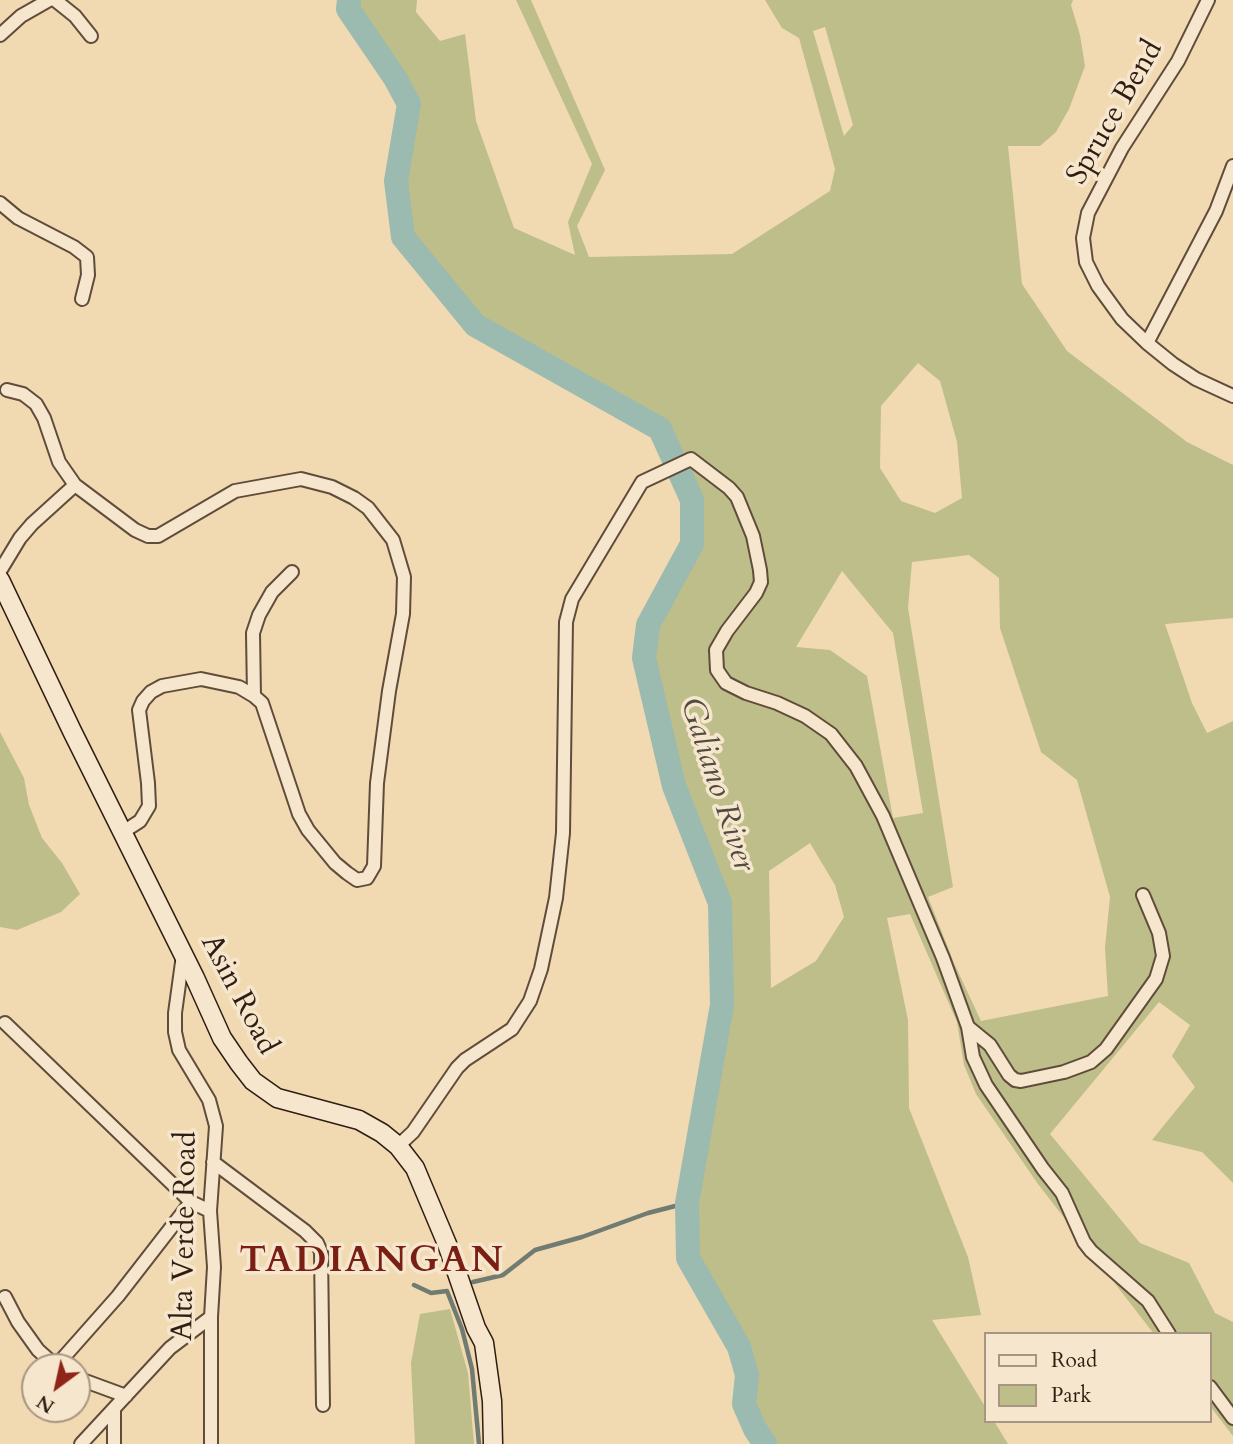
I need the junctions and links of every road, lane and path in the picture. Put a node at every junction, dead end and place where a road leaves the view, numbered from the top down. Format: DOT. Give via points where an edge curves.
graph roads {
  1 [pos="49,0"];
  2 [pos="55,0"];
  3 [pos="1208,0"];
  4 [pos="0,35"];
  5 [pos="91,36"];
  6 [pos="1233,166"];
  7 [pos="0,203"];
  8 [pos="82,299"];
  9 [pos="1147,343"];
  10 [pos="7,390"];
  11 [pos="1233,396"];
  12 [pos="75,485"];
  13 [pos="0,571"];
  14 [pos="292,572"];
  15 [pos="0,580"];
  16 [pos="254,696"];
  17 [pos="123,832"];
  18 [pos="1143,895"];
  19 [pos="184,954"];
  20 [pos="5,1023"];
  21 [pos="968,1027"];
  22 [pos="398,1146"];
  23 [pos="213,1163"];
  24 [pos="191,1202"];
  25 [pos="210,1211"];
  26 [pos="5,1297"];
  27 [pos="211,1317"];
  28 [pos="1168,1332"];
  29 [pos="41,1353"];
  30 [pos="69,1353"];
  31 [pos="91,1383"];
  32 [pos="1212,1390"];
  33 [pos="126,1396"];
  34 [pos="323,1405"];
  35 [pos="114,1410"];
  36 [pos="1233,1418"];
  37 [pos="80,1444"];
  38 [pos="114,1444"];
  39 [pos="211,1444"];
  40 [pos="493,1444"];
  1 -- 4 [label="street"];
  2 -- 5 [label="street"];
  3 -- 9 [label="street, Spruce Bend" via="1178,61 1122,148 1088,213 1083,238 1086,262 1098,286"];
  6 -- 9 [label="street" via="1216,211"];
  7 -- 8 [label="street" via="87,257"];
  9 -- 11 [label="street, Spruce Bend" via="1196,379"];
  10 -- 12 [label="street" via="36,404 59,462"];
  12 -- 13 [label="street" via="26,531"];
  12 -- 16 [label="street" via="116,518 148,536 158,536 235,491 301,479 354,498 384,526 404,577 403,614 377,783 374,866 368,878 357,880 347,873 308,830 267,713"];
  14 -- 16 [label="street" via="272,592 253,633"];
  15 -- 17 [label="main road, Asin Road"];
  16 -- 17 [label="street" via="239,687 201,679 162,685 151,692 139,710 149,806 140,821"];
  17 -- 19 [label="main road, Asin Road"];
  18 -- 21 [label="street" via="1163,956 1156,979 1106,1049 1091,1062 1064,1072 1015,1080 990,1045"];
  19 -- 22 [label="main road, Asin Road" via="222,1038 253,1081 277,1098 359,1120"];
  19 -- 23 [label="street, Alta Verde Road" via="175,1032 179,1050 213,1111"];
  20 -- 24 [label="street"];
  21 -- 22 [label="street" via="883,816 856,766 831,734 805,716 746,693 726,682 717,670 716,650 756,593 760,570 753,536 737,497 691,460 642,482 572,599 566,622 563,833 555,898 530,1002 512,1029 457,1068 413,1132"];
  21 -- 28 [label="street" via="973,1057 986,1084 1062,1193 1084,1242 1147,1301"];
  22 -- 40 [label="main road, Asin Road" via="415,1168 484,1343"];
  23 -- 25 [label="street, Alta Verde Road"];
  23 -- 34 [label="street" via="317,1243 321,1252"];
  24 -- 25 [label="street"];
  24 -- 30 [label="street"];
  25 -- 27 [label="street, Alta Verde Road"];
  26 -- 29 [label="street"];
  27 -- 33 [label="street" via="170,1348"];
  27 -- 39 [label="street, Alta Verde Road"];
  31 -- 33 [label="street"];
  32 -- 36 [label="street"];
  33 -- 35 [label="street"];
  35 -- 37 [label="street"];
  35 -- 38 [label="street"];
}
